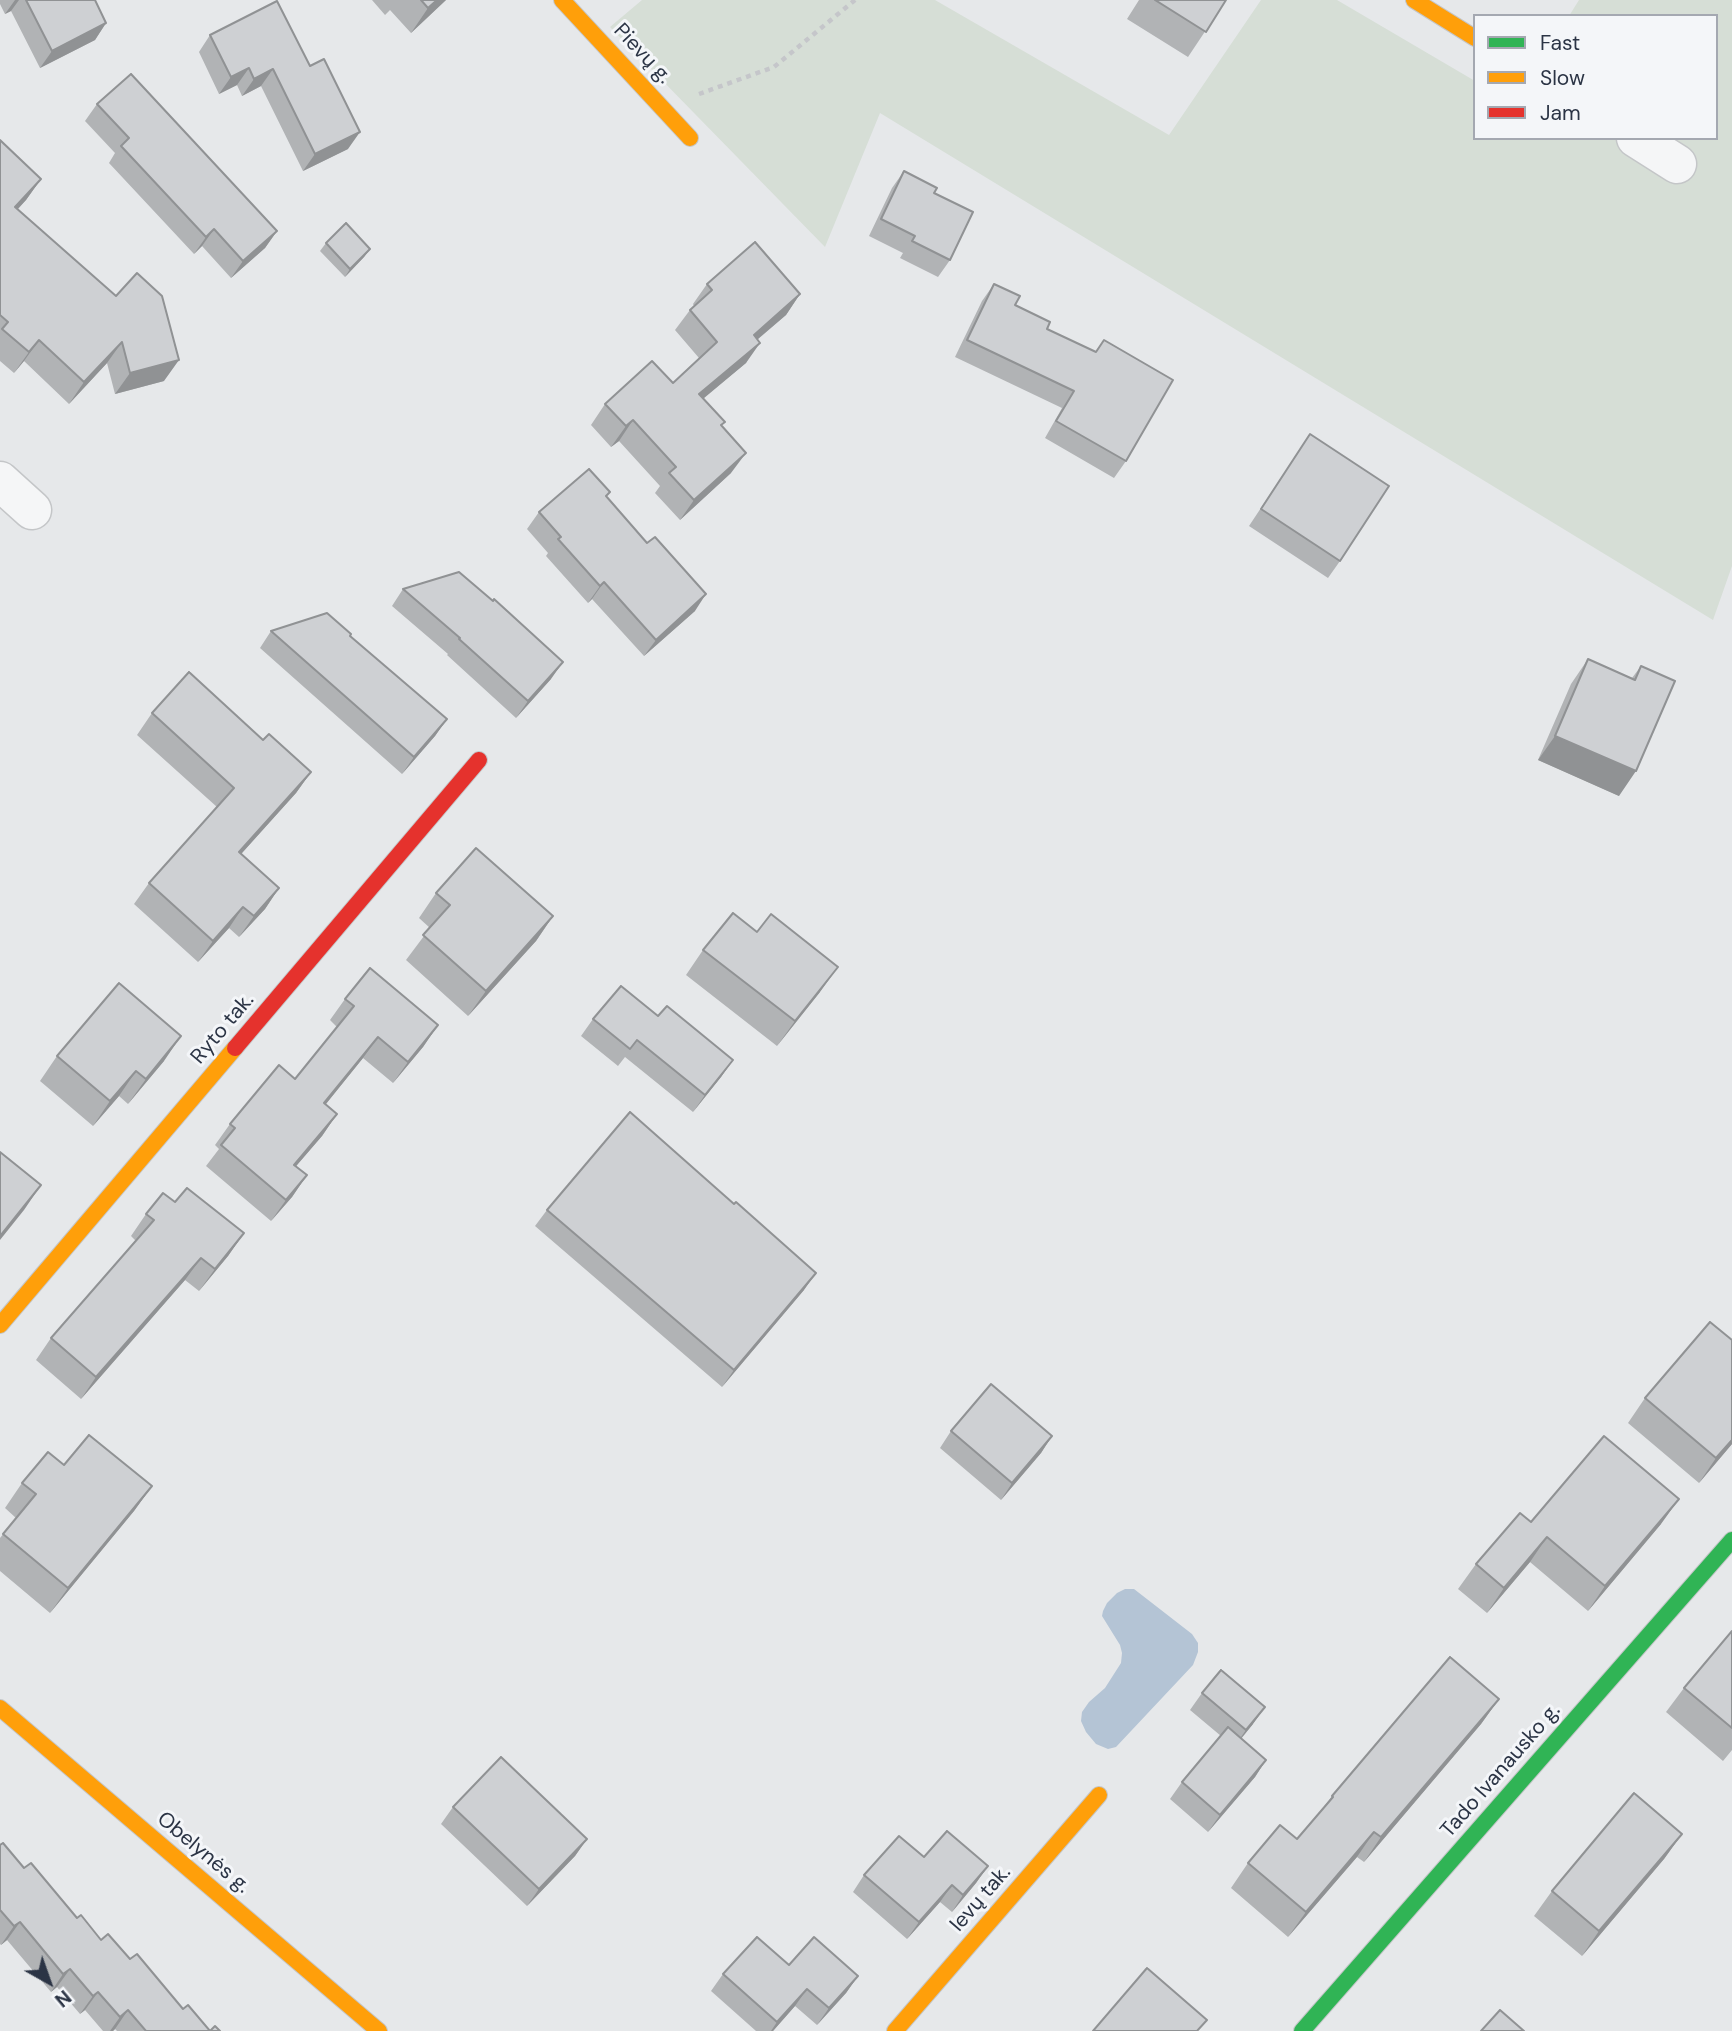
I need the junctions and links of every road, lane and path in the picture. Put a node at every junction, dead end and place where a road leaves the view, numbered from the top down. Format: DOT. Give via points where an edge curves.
graph roads {
  1 [pos="562,0"];
  2 [pos="855,0"];
  3 [pos="1414,0"];
  4 [pos="1473,37"];
  5 [pos="662,106"];
  6 [pos="690,138"];
  7 [pos="1639,140"];
  8 [pos="1677,164"];
  9 [pos="0,481"];
  10 [pos="32,510"];
  11 [pos="479,760"];
  12 [pos="0,1325"];
  13 [pos="1732,1540"];
  14 [pos="0,1708"];
  15 [pos="1099,1795"];
  16 [pos="379,2031"];
  17 [pos="895,2031"];
  18 [pos="1302,2031"];
  1 -- 5 [label="street, Pievų g."];
  2 -- 5 [label="path" via="774,67"];
  3 -- 4 [label="street"];
  5 -- 6 [label="street, Pievų g."];
  7 -- 8 [label="street"];
  9 -- 10 [label="street"];
  11 -- 12 [label="street, Ryto tak."];
  13 -- 18 [label="street, Tado Ivanausko g."];
  14 -- 16 [label="street, Obelynės g."];
  15 -- 17 [label="street, Ievų tak."];
}
